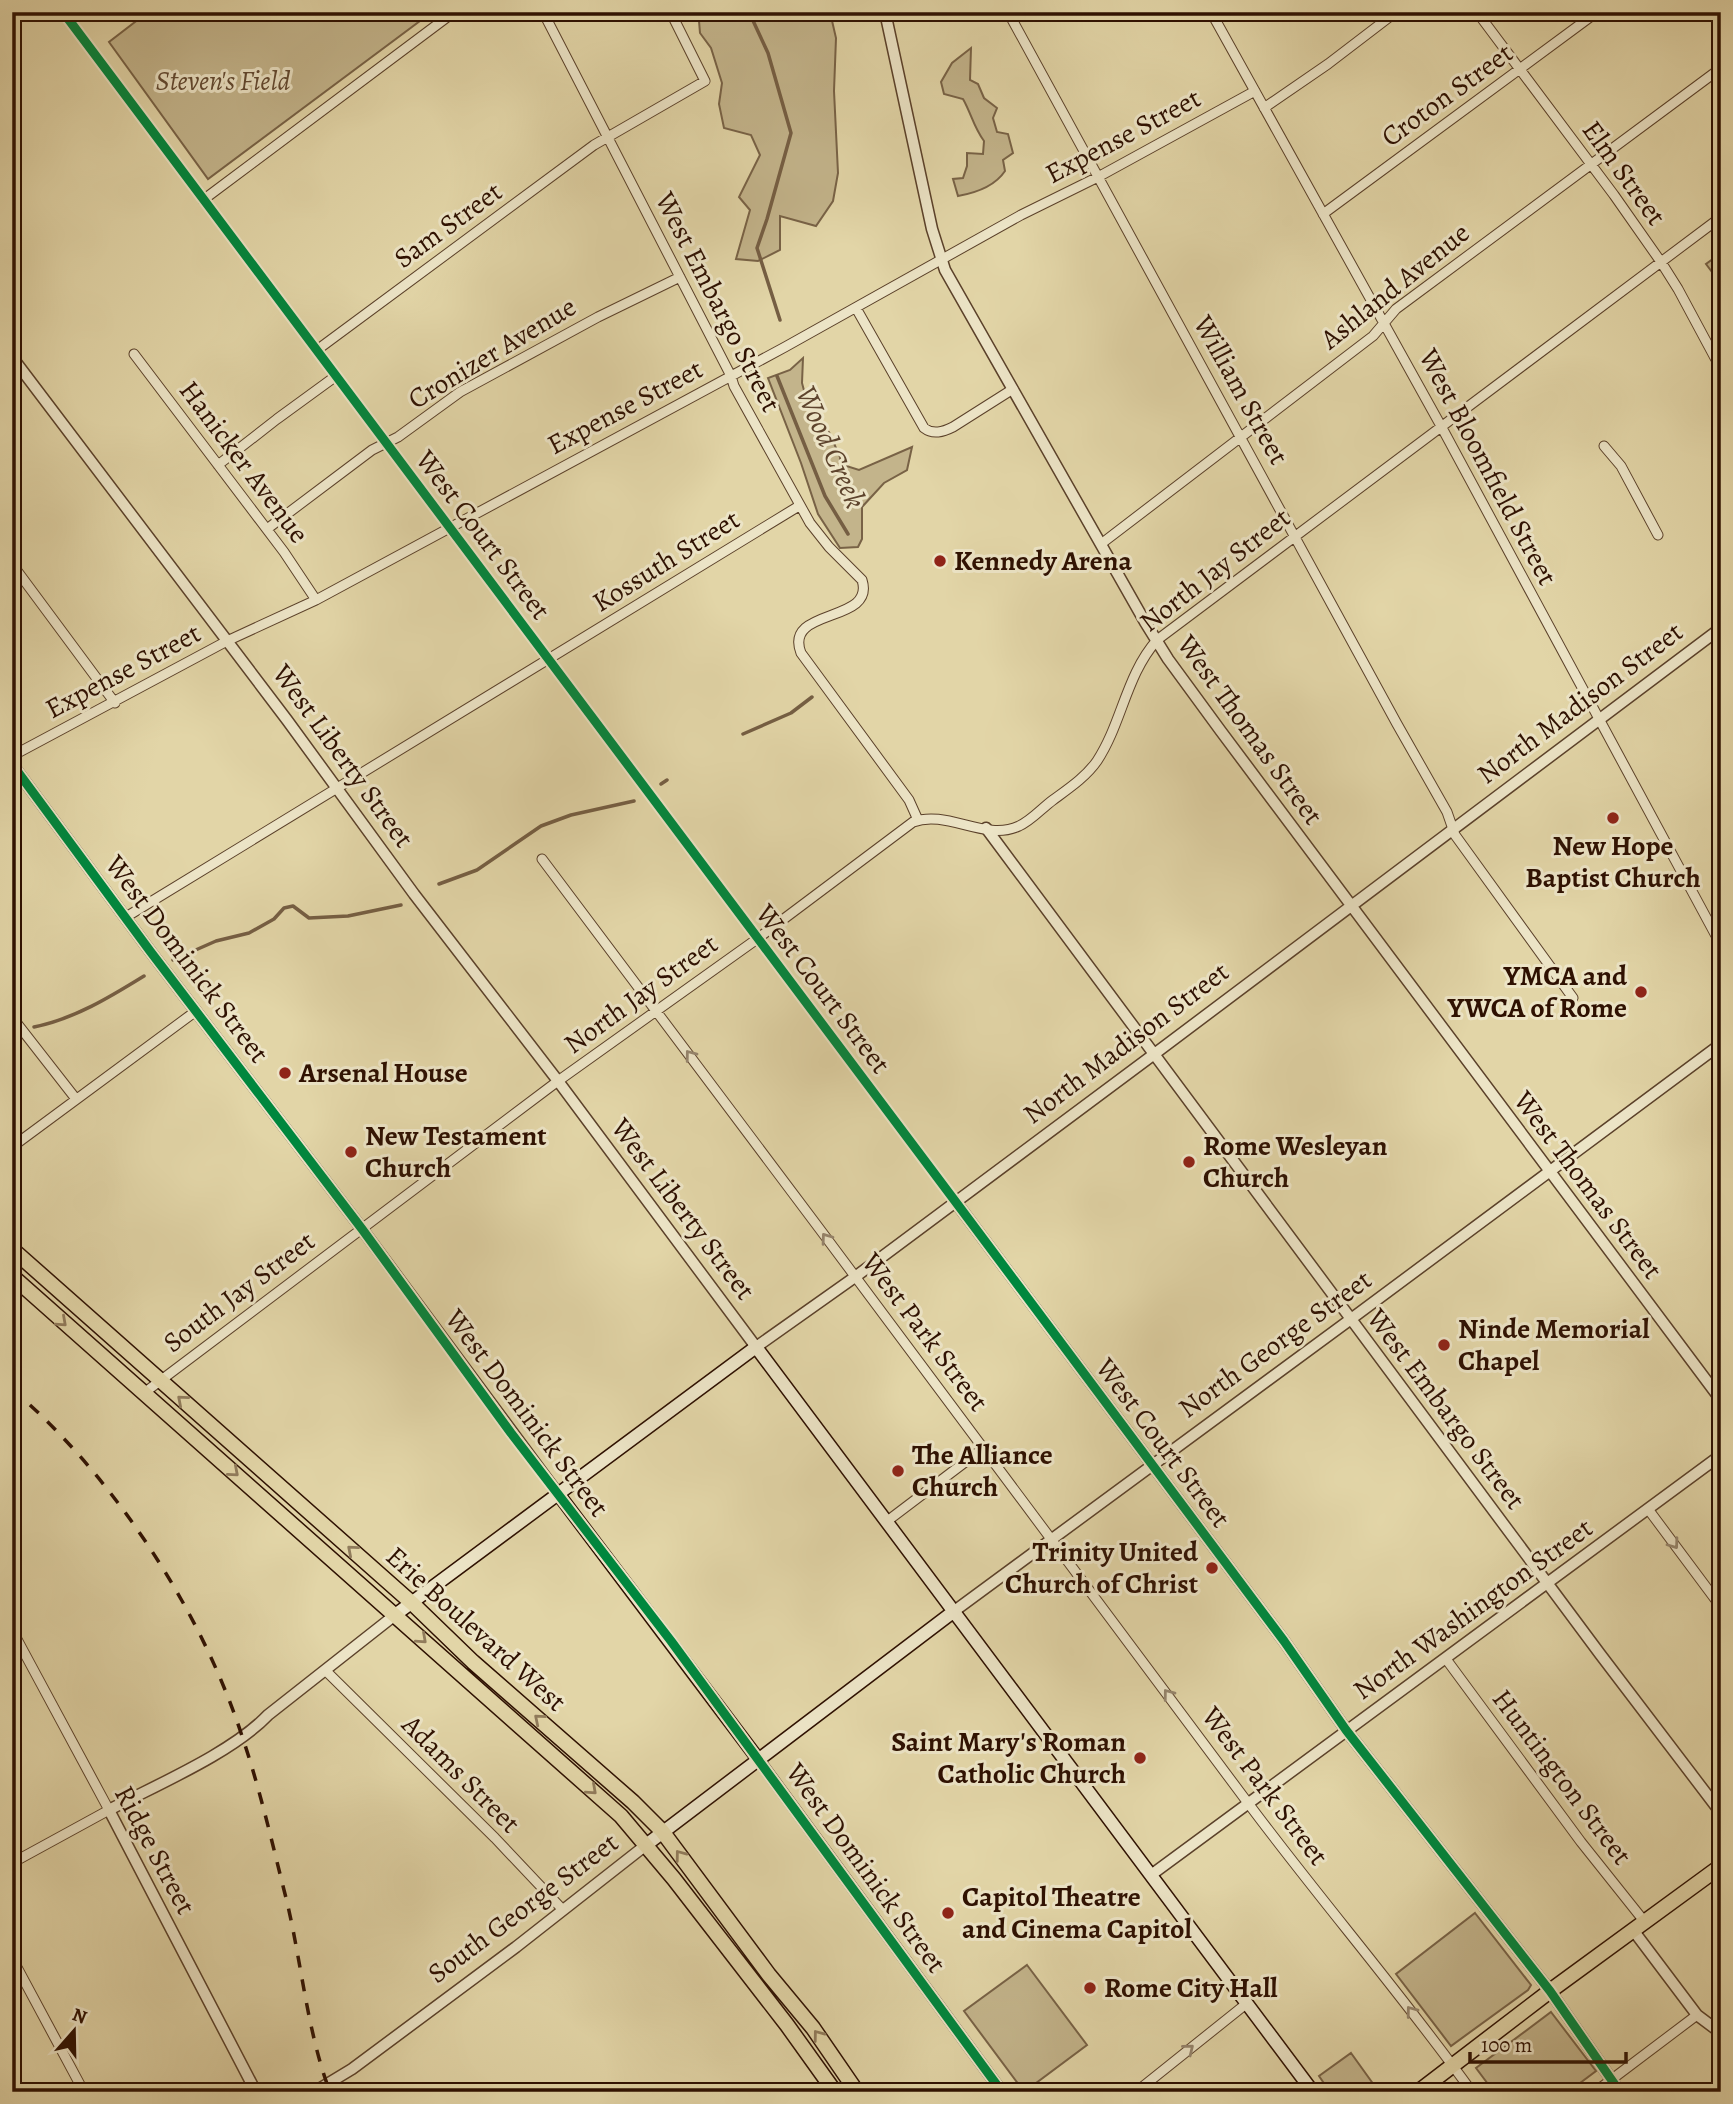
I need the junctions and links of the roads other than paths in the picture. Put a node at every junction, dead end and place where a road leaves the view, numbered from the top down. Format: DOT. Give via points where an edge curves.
graph roads {
  1 [pos="63,12"];
  2 [pos="454,12"];
  3 [pos="542,12"];
  4 [pos="885,12"];
  5 [pos="1008,12"];
  6 [pos="1211,12"];
  7 [pos="1396,12"];
  8 [pos="1477,12"];
  9 [pos="1597,12"];
  10 [pos="674,19"];
  11 [pos="1721,68"];
  12 [pos="1520,70"];
  13 [pos="1255,91"];
  14 [pos="1264,108"];
  15 [pos="606,137"];
  16 [pos="1592,165"];
  17 [pos="1098,177"];
  18 [pos="204,200"];
  19 [pos="1323,214"];
  20 [pos="1721,217"];
  21 [pos="941,261"];
  22 [pos="1661,262"];
  23 [pos="680,277"];
  24 [pos="856,308"];
  25 [pos="1384,323"];
  26 [pos="317,350"];
  27 [pos="134,354"];
  28 [pos="12,357"];
  29 [pos="1721,369"];
  30 [pos="336,376"];
  31 [pos="731,376"];
  32 [pos="1013,389"];
  33 [pos="1441,426"];
  34 [pos="1240,436"];
  35 [pos="386,443"];
  36 [pos="1604,446"];
  37 [pos="219,465"];
  38 [pos="799,506"];
  39 [pos="450,527"];
  40 [pos="267,529"];
  41 [pos="1658,535"];
  42 [pos="1294,536"];
  43 [pos="1101,544"];
  44 [pos="12,564"];
  45 [pos="316,600"];
  46 [pos="1721,628"];
  47 [pos="1157,640"];
  48 [pos="228,641"];
  49 [pos="547,660"];
  50 [pos="115,703"];
  51 [pos="1600,719"];
  52 [pos="12,756"];
  53 [pos="12,764"];
  54 [pos="336,786"];
  55 [pos="918,820"];
  56 [pos="986,828"];
  57 [pos="1454,830"];
  58 [pos="542,859"];
  59 [pos="1351,906"];
  60 [pos="126,917"];
  61 [pos="757,939"];
  62 [pos="1721,945"];
  63 [pos="1573,998"];
  64 [pos="196,1011"];
  65 [pos="658,1012"];
  66 [pos="12,1017"];
  67 [pos="1721,1044"];
  68 [pos="1153,1055"];
  69 [pos="558,1082"];
  70 [pos="76,1099"];
  71 [pos="12,1147"];
  72 [pos="1550,1170"];
  73 [pos="955,1201"];
  74 [pos="362,1228"];
  75 [pos="12,1249"];
  76 [pos="12,1276"];
  77 [pos="855,1277"];
  78 [pos="1351,1319"];
  79 [pos="756,1347"];
  80 [pos="160,1381"];
  81 [pos="144,1393"];
  82 [pos="1721,1400"];
  83 [pos="985,1447"];
  84 [pos="1721,1455"];
  85 [pos="1151,1465"];
  86 [pos="559,1494"];
  87 [pos="1648,1509"];
  88 [pos="886,1522"];
  89 [pos="1052,1537"];
  90 [pos="1549,1583"];
  91 [pos="413,1604"];
  92 [pos="1721,1606"];
  93 [pos="953,1612"];
  94 [pos="395,1615"];
  95 [pos="12,1630"];
  96 [pos="1446,1659"];
  97 [pos="326,1671"];
  98 [pos="1346,1730"];
  99 [pos="758,1759"];
  100 [pos="1248,1804"];
  101 [pos="108,1810"];
  102 [pos="1721,1813"];
  103 [pos="662,1831"];
  104 [pos="646,1845"];
  105 [pos="12,1863"];
  106 [pos="1721,1866"];
  107 [pos="1151,1875"];
  108 [pos="562,1910"];
  109 [pos="1639,1926"];
  110 [pos="12,1958"];
  111 [pos="1549,1991"];
  112 [pos="1246,2004"];
  113 [pos="1697,2015"];
  114 [pos="1721,2033"];
  115 [pos="1452,2065"];
  116 [pos="1295,2069"];
  117 [pos="1612,2080"];
  118 [pos="84,2092"];
  119 [pos="256,2092"];
  120 [pos="314,2092"];
  121 [pos="835,2092"];
  122 [pos="856,2092"];
  123 [pos="1002,2092"];
  124 [pos="1136,2092"];
  125 [pos="1302,2092"];
  126 [pos="1313,2092"];
  127 [pos="1418,2092"];
  128 [pos="1472,2092"];
  129 [pos="1595,2092"];
  130 [pos="1620,2092"];
  1 -- 18 [label="street, West Court Street"];
  2 -- 18 [label="street"];
  3 -- 15 [label="street, West Embargo Street"];
  4 -- 21 [label="street, West Thomas Street"];
  5 -- 17 [label="street, William Street"];
  6 -- 13 [label="street, West Bloomfield Street"];
  7 -- 14 [label="street"];
  8 -- 12 [label="street, Elm Street"];
  9 -- 12 [label="street, Croton Street"];
  10 -- 15 [label="street, Sam Street" via="705,81"];
  11 -- 16 [label="street, Ashland Avenue"];
  12 -- 16 [label="street, Elm Street"];
  12 -- 19 [label="street, Croton Street"];
  13 -- 14 [label="street, West Bloomfield Street"];
  13 -- 17 [label="street, Expense Street"];
  14 -- 19 [label="street, West Bloomfield Street"];
  15 -- 23 [label="street, West Embargo Street"];
  15 -- 26 [label="street, Sam Street"];
  16 -- 22 [label="street, Elm Street"];
  16 -- 25 [label="street, Ashland Avenue" via="1396,309"];
  17 -- 21 [label="street, Expense Street"];
  17 -- 34 [label="street, William Street"];
  18 -- 26 [label="street, West Court Street"];
  19 -- 25 [label="street, West Bloomfield Street"];
  20 -- 22 [label="street, North Jay Street"];
  21 -- 24 [label="street, Expense Street"];
  21 -- 32 [label="street, West Thomas Street"];
  22 -- 29 [label="street, Elm Street"];
  22 -- 33 [label="street, North Jay Street"];
  23 -- 31 [label="street, West Embargo Street"];
  23 -- 35 [label="street, Cronizer Avenue" via="460,392"];
  24 -- 31 [label="street, Expense Street"];
  24 -- 32 [label="street" via="930,432 953,427"];
  25 -- 33 [label="street, West Bloomfield Street"];
  25 -- 34 [label="street, Ashland Avenue"];
  26 -- 30 [label="street, West Court Street"];
  27 -- 37 [label="street, Hanicker Avenue"];
  28 -- 48 [label="street, West Liberty Street"];
  30 -- 35 [label="street, West Court Street"];
  30 -- 37 [label="street"];
  31 -- 38 [label="street, West Embargo Street"];
  31 -- 39 [label="street, Expense Street"];
  32 -- 43 [label="street, West Thomas Street"];
  33 -- 42 [label="street, North Jay Street"];
  33 -- 51 [label="street, West Bloomfield Street"];
  34 -- 42 [label="street, William Street"];
  34 -- 43 [label="street, Ashland Avenue"];
  35 -- 39 [label="street, West Court Street"];
  35 -- 40 [label="street, Cronizer Avenue"];
  36 -- 41 [label="street"];
  37 -- 40 [label="street, Hanicker Avenue"];
  38 -- 49 [label="street, Kossuth Street"];
  38 -- 55 [label="street, West Embargo Street" via="864,586 853,605 806,627 797,643 909,800"];
  39 -- 45 [label="street, Expense Street"];
  39 -- 49 [label="street, West Court Street"];
  40 -- 45 [label="street, Hanicker Avenue"];
  42 -- 47 [label="street, North Jay Street"];
  42 -- 57 [label="street, William Street"];
  43 -- 47 [label="street, West Thomas Street"];
  44 -- 50 [label="street"];
  45 -- 48 [label="street, Expense Street"];
  46 -- 51 [label="street, North Madison Street"];
  47 -- 56 [label="street, North Jay Street" via="1132,678 1107,743 1092,768 1019,826 1002,831"];
  47 -- 59 [label="street, West Thomas Street"];
  48 -- 50 [label="street, Expense Street"];
  48 -- 54 [label="street, West Liberty Street"];
  49 -- 54 [label="street, Kossuth Street"];
  49 -- 61 [label="street, West Court Street"];
  50 -- 52 [label="street, Expense Street"];
  51 -- 57 [label="street, North Madison Street"];
  51 -- 62 [label="street, West Bloomfield Street"];
  53 -- 60 [label="street, West Dominick Street"];
  54 -- 60 [label="street, Kossuth Street"];
  54 -- 69 [label="street, West Liberty Street"];
  55 -- 56 [label="street, North Jay Street" via="934,818"];
  55 -- 61 [label="street, North Jay Street"];
  56 -- 68 [label="street, West Embargo Street"];
  57 -- 59 [label="street, North Madison Street"];
  57 -- 63 [label="street, William Street" via="1462,848"];
  58 -- 65 [label="street, West Park Street"];
  59 -- 68 [label="street, North Madison Street"];
  59 -- 72 [label="street, West Thomas Street"];
  60 -- 64 [label="street, West Dominick Street"];
  61 -- 65 [label="street, North Jay Street"];
  61 -- 73 [label="street, West Court Street"];
  64 -- 70 [label="street"];
  64 -- 74 [label="street, West Dominick Street"];
  65 -- 69 [label="street, North Jay Street"];
  77 -- 65 [label="street, West Park Street, one-way"];
  66 -- 70 [label="street"];
  67 -- 72 [label="street, North George Street"];
  68 -- 73 [label="street, North Madison Street"];
  68 -- 78 [label="street, West Embargo Street"];
  69 -- 74 [label="street, North Jay Street"];
  69 -- 79 [label="street, West Liberty Street"];
  70 -- 71 [label="street"];
  72 -- 78 [label="street, North George Street"];
  72 -- 82 [label="street, West Thomas Street"];
  73 -- 77 [label="street, North Madison Street"];
  73 -- 85 [label="street, West Court Street"];
  74 -- 80 [label="street, South Jay Street"];
  74 -- 86 [label="street, West Dominick Street"];
  75 -- 80 [label="main road, Erie Boulevard West"];
  76 -- 81 [label="main road, Erie Boulevard West, one-way"];
  77 -- 79 [label="street, North Madison Street"];
  77 -- 83 [label="street, West Park Street"];
  78 -- 85 [label="street, North George Street"];
  78 -- 90 [label="street, West Embargo Street"];
  79 -- 86 [label="main road, North Madison Street"];
  79 -- 88 [label="main road, West Liberty Street"];
  80 -- 81 [label="street, South Jay Street"];
  91 -- 80 [label="main road, Erie Boulevard West, one-way"];
  81 -- 94 [label="main road, Erie Boulevard West, one-way"];
  83 -- 88 [label="street"];
  83 -- 89 [label="street, West Park Street"];
  84 -- 87 [label="street, North Washington Street"];
  85 -- 89 [label="street, North George Street"];
  85 -- 98 [label="street, West Court Street"];
  86 -- 91 [label="main road, North Madison Street"];
  86 -- 99 [label="main road, West Dominick Street"];
  87 -- 90 [label="street, North Washington Street"];
  87 -- 92 [label="street, one-way"];
  88 -- 93 [label="main road, West Liberty Street"];
  89 -- 93 [label="street, North George Street"];
  100 -- 89 [label="street, West Park Street, one-way"];
  90 -- 96 [label="street, North Washington Street"];
  90 -- 102 [label="street, West Embargo Street"];
  91 -- 94 [label="main road, North Madison Street"];
  103 -- 91 [label="main road, Erie Boulevard West, one-way"];
  93 -- 99 [label="main road, North George Street"];
  93 -- 107 [label="main road, West Liberty Street"];
  94 -- 97 [label="street"];
  94 -- 104 [label="main road, Erie Boulevard West, one-way" via="621,1816"];
  95 -- 101 [label="street, Ridge Street"];
  96 -- 98 [label="street, North Washington Street"];
  96 -- 109 [label="street, Huntington Street"];
  97 -- 101 [label="street" via="257,1727"];
  97 -- 108 [label="street, Adams Street"];
  98 -- 100 [label="street, North Washington Street"];
  98 -- 111 [label="street, West Court Street"];
  99 -- 103 [label="main road, South George Street"];
  99 -- 123 [label="street, West Dominick Street"];
  100 -- 107 [label="street, North Washington Street"];
  115 -- 100 [label="street, West Park Street, one-way"];
  101 -- 105 [label="street"];
  101 -- 119 [label="street, Ridge Street"];
  103 -- 104 [label="main road, South George Street"];
  122 -- 103 [label="main road, Erie Boulevard West, one-way" via="813,2028"];
  104 -- 108 [label="street, South George Street"];
  104 -- 121 [label="main road, Erie Boulevard West"];
  106 -- 109 [label="main road"];
  107 -- 112 [label="main road, West Liberty Street"];
  108 -- 120 [label="street, South George Street" via="352,2069"];
  109 -- 111 [label="main road"];
  109 -- 113 [label="street"];
  110 -- 118 [label="street"];
  111 -- 115 [label="main road"];
  111 -- 117 [label="street, West Court Street"];
  112 -- 116 [label="main road, West Liberty Street"];
  124 -- 112 [label="street, one-way"];
  113 -- 114 [label="street"];
  113 -- 117 [label="street"];
  115 -- 127 [label="main road"];
  115 -- 128 [label="street, West Park Street"];
  116 -- 125 [label="main road"];
  116 -- 126 [label="main road, West Liberty Street"];
  117 -- 129 [label="street"];
  117 -- 130 [label="street, West Court Street"];
}
